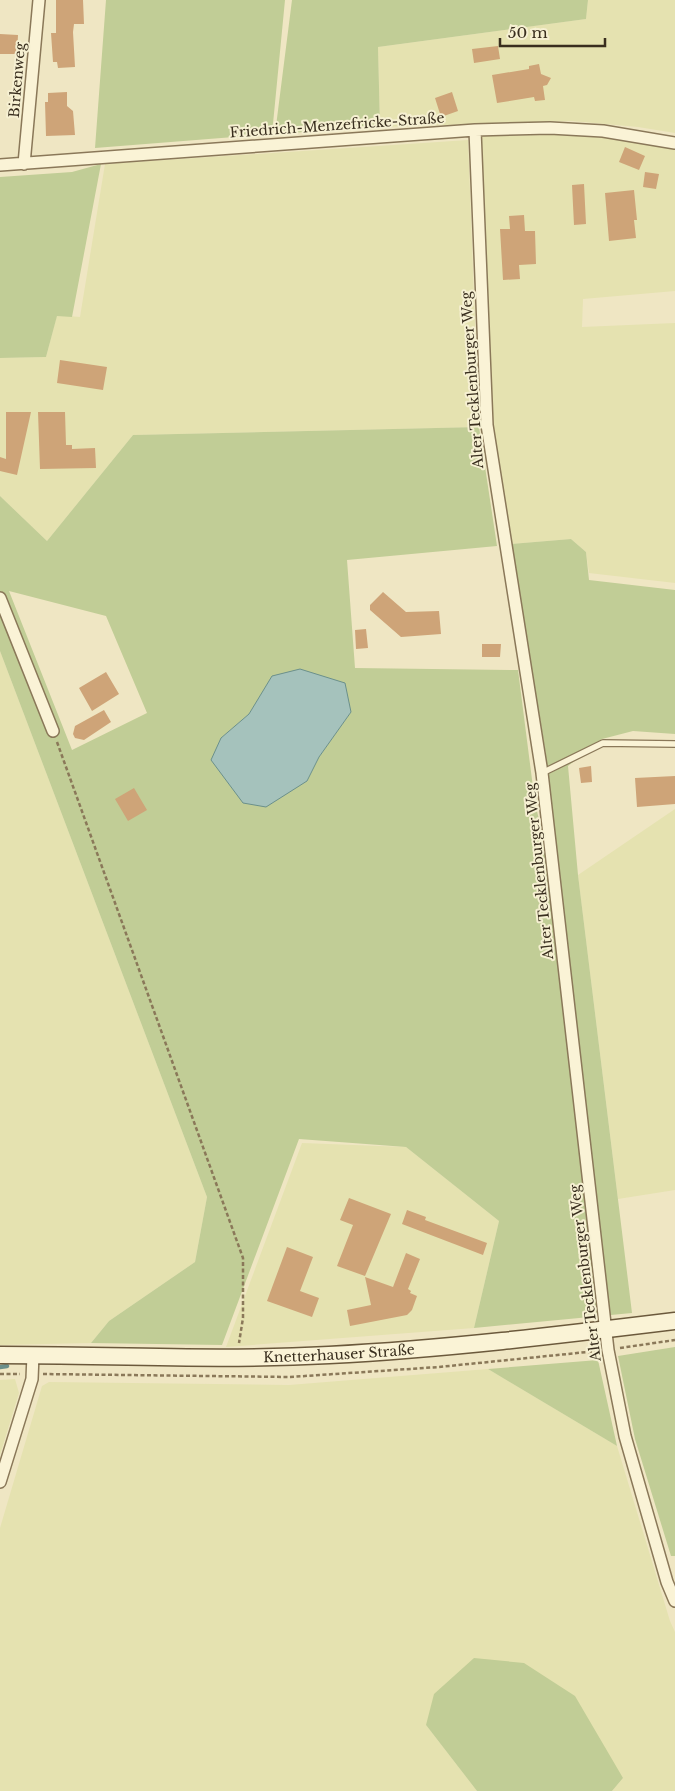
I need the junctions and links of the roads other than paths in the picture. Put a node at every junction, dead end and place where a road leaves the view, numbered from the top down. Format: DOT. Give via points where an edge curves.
graph roads {
  1 [pos="39,0"];
  2 [pos="475,130"];
  3 [pos="675,143"];
  4 [pos="24,164"];
  5 [pos="0,166"];
  6 [pos="0,598"];
  7 [pos="53,731"];
  8 [pos="675,744"];
  9 [pos="542,773"];
  10 [pos="675,1321"];
  11 [pos="606,1329"];
  12 [pos="0,1355"];
  13 [pos="33,1355"];
  14 [pos="0,1482"];
  15 [pos="675,1602"];
  1 -- 4 [label="street, Birkenweg"];
  2 -- 3 [label="street, Friedrich-Menzefricke-Straße" via="550,128 603,131"];
  2 -- 4 [label="street, Friedrich-Menzefricke-Straße"];
  2 -- 9 [label="street, Alter Tecklenburger Weg" via="487,425"];
  4 -- 5 [label="street, Friedrich-Menzefricke-Straße"];
  6 -- 7 [label="street"];
  8 -- 9 [label="lane" via="604,743"];
  9 -- 11 [label="street, Alter Tecklenburger Weg"];
  10 -- 11 [label="street, Knetterhauser Straße"];
  11 -- 13 [label="street, Knetterhauser Straße" via="437,1348 328,1355 236,1358"];
  11 -- 15 [label="street, Alter Tecklenburger Weg" via="625,1436"];
  12 -- 13 [label="street, Knetterhauser Straße"];
  13 -- 14 [label="street" via="33,1373"];
}
